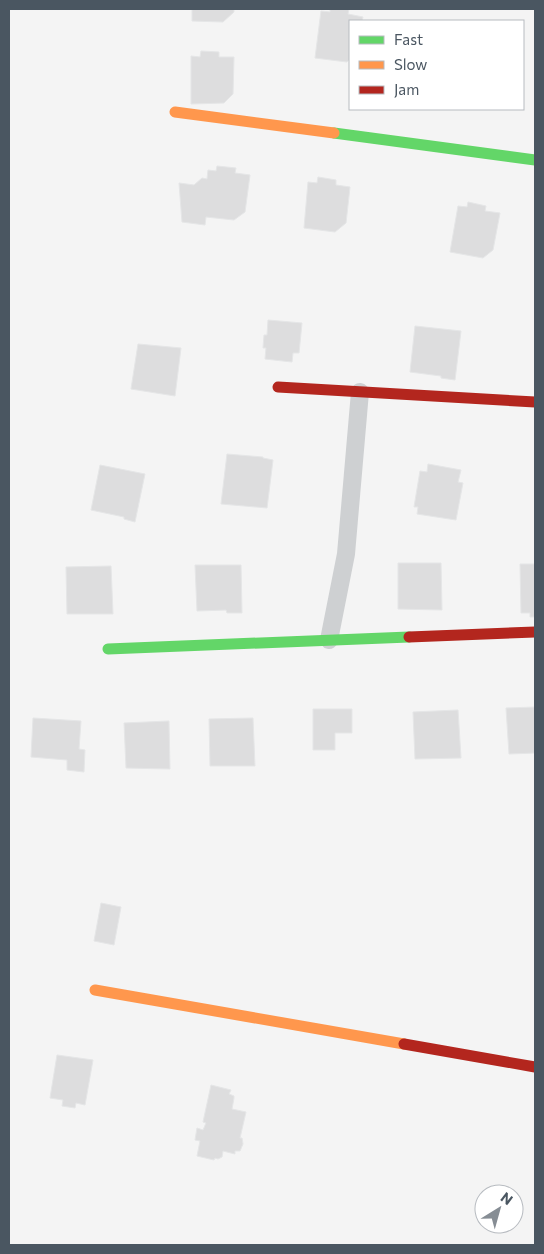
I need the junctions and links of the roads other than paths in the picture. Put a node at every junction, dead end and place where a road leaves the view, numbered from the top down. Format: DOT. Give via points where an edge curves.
graph roads {
  1 [pos="175,112"];
  2 [pos="535,160"];
  3 [pos="278,387"];
  4 [pos="360,392"];
  5 [pos="535,402"];
  6 [pos="535,632"];
  7 [pos="329,640"];
  8 [pos="108,649"];
  9 [pos="95,990"];
  10 [pos="535,1068"];
  1 -- 2 [label="street"];
  3 -- 4 [label="street"];
  4 -- 5 [label="street"];
  4 -- 7 [label="street" via="346,554"];
  6 -- 7 [label="street"];
  7 -- 8 [label="street"];
  9 -- 10 [label="street"];
}
